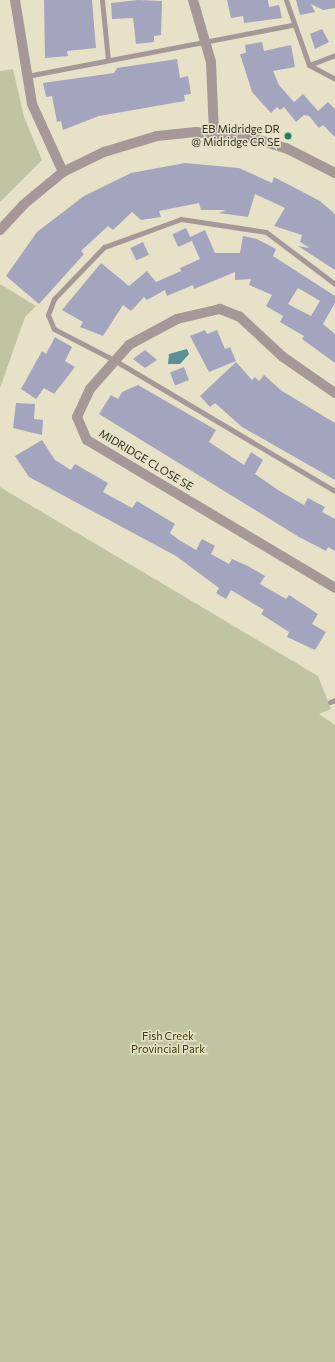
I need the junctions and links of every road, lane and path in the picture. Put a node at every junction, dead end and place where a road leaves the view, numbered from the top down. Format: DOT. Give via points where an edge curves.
graph roads {
  1 [pos="15,0"];
  2 [pos="102,0"];
  3 [pos="193,0"];
  4 [pos="286,0"];
  5 [pos="293,25"];
  6 [pos="206,41"];
  7 [pos="335,55"];
  8 [pos="108,60"];
  9 [pos="308,65"];
  10 [pos="25,76"];
  11 [pos="335,79"];
  12 [pos="214,133"];
  13 [pos="63,172"];
  14 [pos="335,173"];
  15 [pos="0,230"];
  16 [pos="335,284"];
  17 [pos="114,360"];
  18 [pos="335,393"];
  19 [pos="335,491"];
  20 [pos="335,588"];
  1 -- 10 [label="street"];
  2 -- 8 [label="lane"];
  3 -- 6 [label="street"];
  4 -- 5 [label="lane"];
  5 -- 6 [label="lane"];
  5 -- 9 [label="lane"];
  6 -- 8 [label="lane"];
  6 -- 12 [label="street" via="214,84"];
  7 -- 9 [label="lane"];
  8 -- 10 [label="lane"];
  9 -- 11 [label="lane"];
  10 -- 13 [label="street" via="40,126"];
  12 -- 13 [label="street" via="181,133 128,143"];
  12 -- 14 [label="street" via="249,137 286,148"];
  13 -- 15 [label="street" via="34,194"];
  16 -- 17 [label="lane" via="266,232 214,222 175,220 104,247 54,299 48,315 54,329"];
  17 -- 18 [label="street, MIDRIDGE CLOSE SE" via="129,345 177,319 226,310 240,317 283,357"];
  17 -- 19 [label="lane"];
  17 -- 20 [label="street, MIDRIDGE CLOSE SE" via="90,389 78,411 77,422 87,440"];
}
